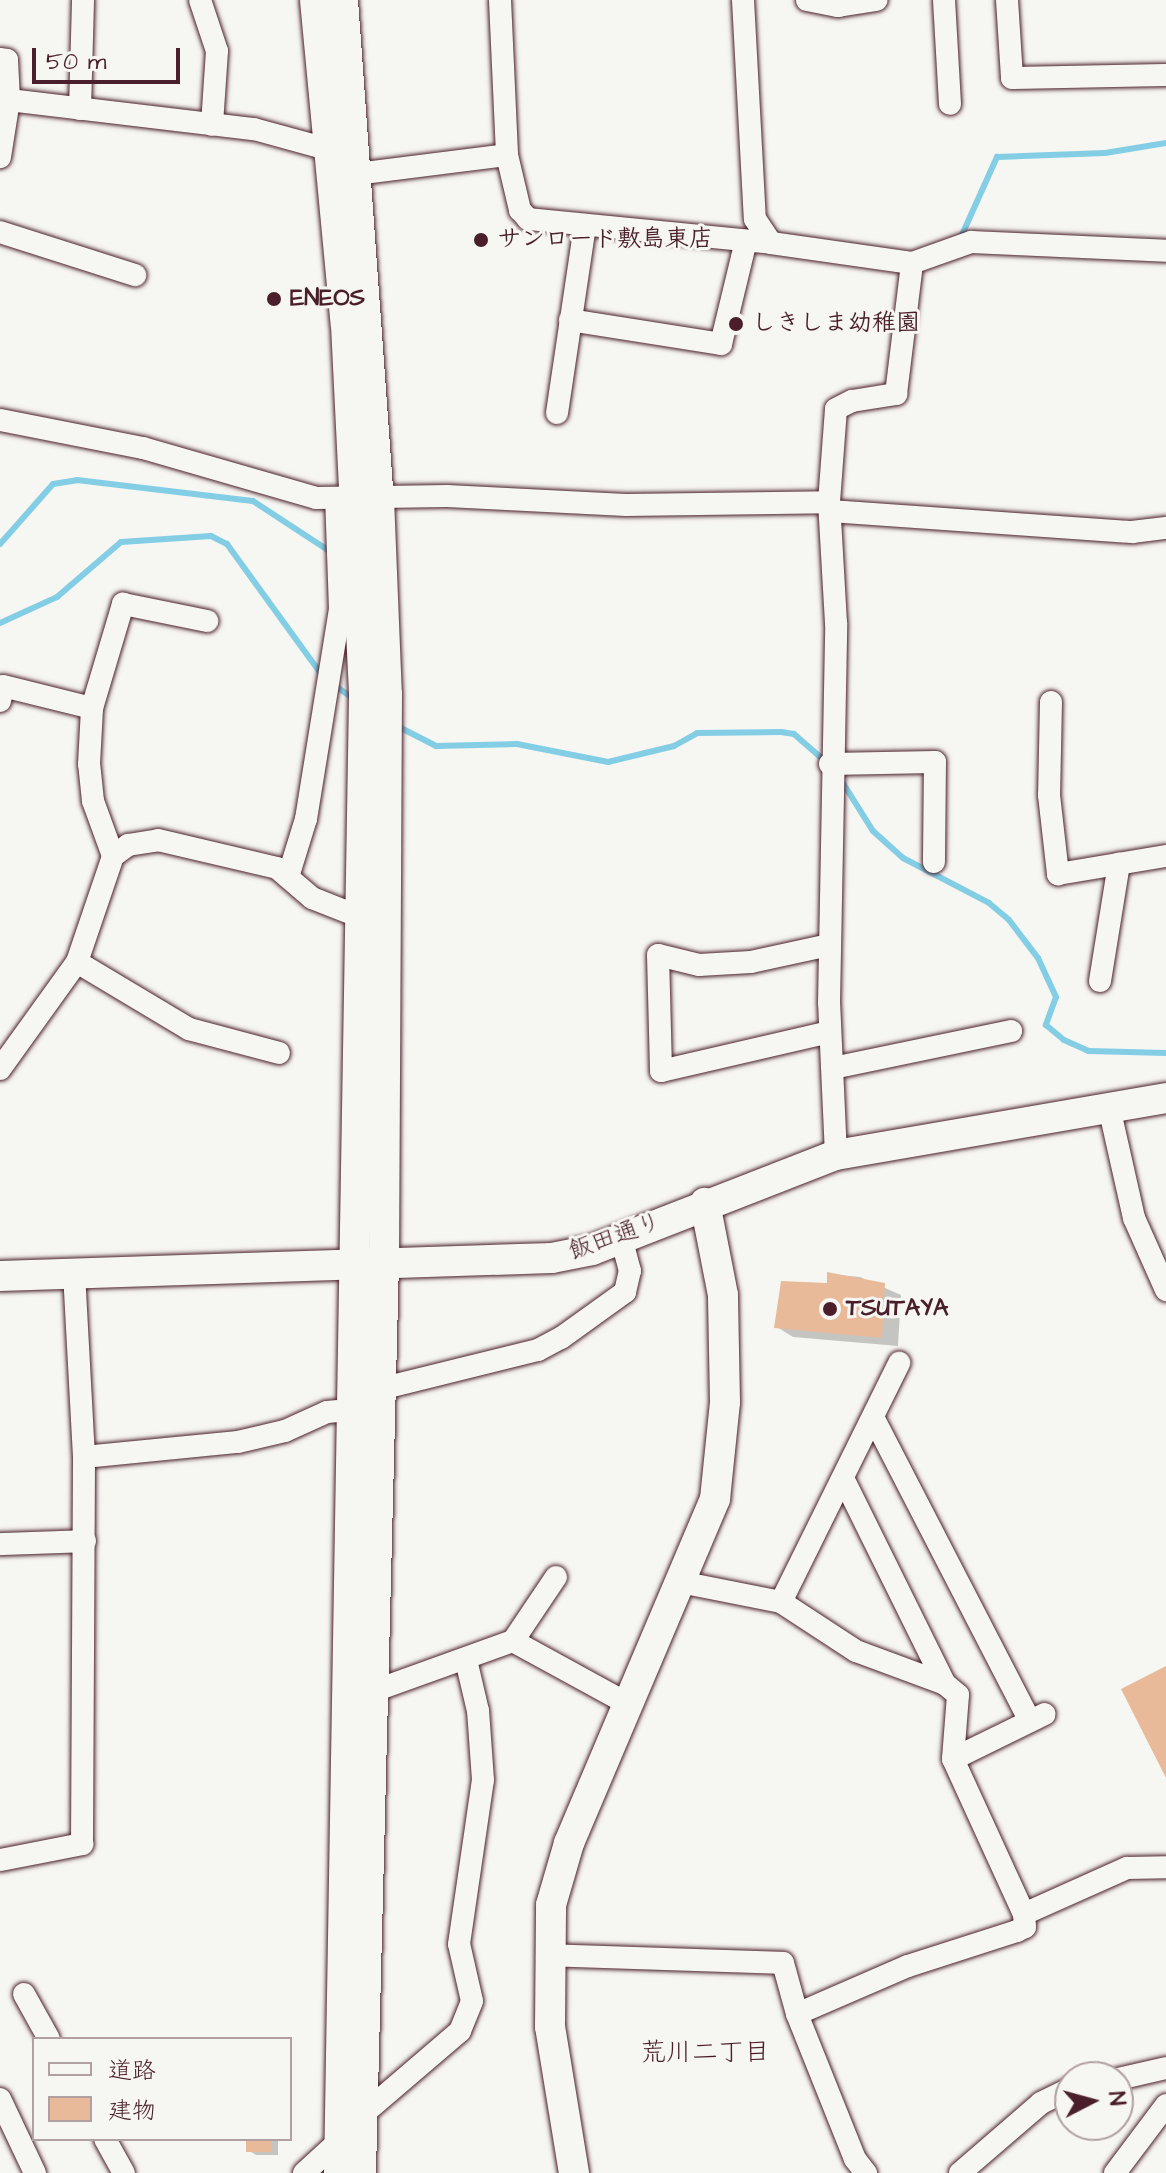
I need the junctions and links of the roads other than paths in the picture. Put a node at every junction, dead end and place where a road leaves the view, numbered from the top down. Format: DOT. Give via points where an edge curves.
graph roads {
  1 [pos="83,0"];
  2 [pos="200,0"];
  3 [pos="315,0"];
  4 [pos="343,0"];
  5 [pos="500,0"];
  6 [pos="743,0"];
  7 [pos="807,0"];
  8 [pos="877,0"];
  9 [pos="944,0"];
  10 [pos="1007,0"];
  11 [pos="0,59"];
  12 [pos="1166,75"];
  13 [pos="9,100"];
  14 [pos="950,104"];
  15 [pos="80,109"];
  16 [pos="212,125"];
  17 [pos="330,150"];
  18 [pos="507,155"];
  19 [pos="0,157"];
  20 [pos="356,174"];
  21 [pos="585,225"];
  22 [pos="0,232"];
  23 [pos="746,241"];
  24 [pos="771,243"];
  25 [pos="1166,251"];
  26 [pos="912,263"];
  27 [pos="135,275"];
  28 [pos="570,320"];
  29 [pos="557,413"];
  30 [pos="0,420"];
  31 [pos="357,498"];
  32 [pos="830,507"];
  33 [pos="1166,528"];
  34 [pos="207,621"];
  35 [pos="0,701"];
  36 [pos="1051,702"];
  37 [pos="92,708"];
  38 [pos="830,764"];
  39 [pos="113,856"];
  40 [pos="1166,856"];
  41 [pos="934,862"];
  42 [pos="1119,864"];
  43 [pos="288,877"];
  44 [pos="360,917"];
  45 [pos="829,945"];
  46 [pos="77,962"];
  47 [pos="1100,981"];
  48 [pos="1011,1031"];
  49 [pos="830,1032"];
  50 [pos="279,1053"];
  51 [pos="833,1068"];
  52 [pos="0,1069"];
  53 [pos="1166,1098"];
  54 [pos="1109,1107"];
  55 [pos="836,1155"];
  56 [pos="705,1203"];
  57 [pos="621,1238"];
  58 [pos="384,1262"];
  59 [pos="354,1264"];
  60 [pos="74,1274"];
  61 [pos="0,1276"];
  62 [pos="1166,1290"];
  63 [pos="899,1363"];
  64 [pos="380,1389"];
  65 [pos="352,1410"];
  66 [pos="873,1417"];
  67 [pos="84,1457"];
  68 [pos="843,1478"];
  69 [pos="85,1541"];
  70 [pos="0,1544"];
  71 [pos="556,1577"];
  72 [pos="680,1582"];
  73 [pos="781,1602"];
  74 [pos="513,1641"];
  75 [pos="466,1660"];
  76 [pos="945,1684"];
  77 [pos="371,1692"];
  78 [pos="628,1704"];
  79 [pos="953,1759"];
  80 [pos="0,1860"];
  81 [pos="1166,1867"];
  82 [pos="1024,1914"];
  83 [pos="547,1955"];
  84 [pos="24,1994"];
  85 [pos="797,2014"];
  86 [pos="48,2037"];
  87 [pos="1166,2068"];
  88 [pos="1134,2075"];
  89 [pos="1054,2097"];
  90 [pos="0,2099"];
  91 [pos="1166,2105"];
  92 [pos="362,2115"];
  93 [pos="106,2141"];
  94 [pos="339,2141"];
  95 [pos="35,2173"];
  96 [pos="124,2173"];
  97 [pos="304,2173"];
  98 [pos="339,2173"];
  99 [pos="361,2173"];
  100 [pos="574,2173"];
  101 [pos="866,2173"];
  102 [pos="960,2173"];
  103 [pos="1115,2173"];
  1 -- 15 [label="street"];
  2 -- 16 [label="street" via="217,51"];
  3 -- 17 [label="street"];
  4 -- 20 [label="street"];
  5 -- 18 [label="street"];
  6 -- 24 [label="street" via="755,219"];
  7 -- 8 [label="street" via="838,6"];
  9 -- 14 [label="street"];
  10 -- 12 [label="street" via="1012,78"];
  11 -- 13 [label="street" via="7,60"];
  13 -- 15 [label="street"];
  13 -- 19 [label="street"];
  15 -- 16 [label="street"];
  16 -- 17 [label="street"];
  17 -- 31 [label="street"];
  18 -- 20 [label="street"];
  18 -- 21 [label="street" via="520,210 528,219"];
  20 -- 31 [label="street"];
  21 -- 23 [label="street"];
  21 -- 28 [label="street"];
  22 -- 27 [label="street"];
  23 -- 24 [label="street"];
  23 -- 28 [label="street" via="721,344"];
  24 -- 26 [label="street"];
  25 -- 26 [label="street" via="971,242"];
  26 -- 32 [label="street" via="901,381 896,394 836,409"];
  28 -- 29 [label="street"];
  30 -- 31 [label="street" via="143,448 316,498"];
  31 -- 32 [label="street"];
  31 -- 43 [label="street" via="306,819"];
  31 -- 44 [label="street" via="364,697"];
  31 -- 58 [label="street" via="387,694"];
  32 -- 33 [label="street" via="1132,532"];
  32 -- 38 [label="street" via="836,623"];
  34 -- 37 [label="street" via="123,604"];
  35 -- 37 [label="street" via="3,686"];
  36 -- 42 [label="street" via="1049,795 1058,874"];
  37 -- 39 [label="street" via="93,801"];
  38 -- 41 [label="street" via="935,762"];
  38 -- 45 [label="street"];
  39 -- 43 [label="street" via="144,839 158,840 277,868"];
  39 -- 46 [label="street"];
  40 -- 42 [label="street"];
  42 -- 47 [label="street"];
  43 -- 44 [label="street" via="312,898"];
  44 -- 59 [label="street"];
  45 -- 49 [label="street"];
  45 -- 49 [label="street" via="751,962 699,965 658,955 661,1071"];
  46 -- 50 [label="street" via="189,1029"];
  46 -- 52 [label="street"];
  48 -- 51 [label="street"];
  49 -- 51 [label="street"];
  51 -- 55 [label="street"];
  53 -- 54 [label="street, 飯田通り"];
  54 -- 55 [label="street, 飯田通り"];
  54 -- 62 [label="street" via="1134,1218"];
  55 -- 56 [label="street, 飯田通り"];
  56 -- 57 [label="street, 飯田通り"];
  56 -- 72 [label="street" via="723,1295 722,1448 715,1499"];
  57 -- 58 [label="street, 飯田通り" via="552,1258"];
  57 -- 64 [label="street" via="630,1271 625,1292 561,1338 538,1350"];
  58 -- 59 [label="street, 飯田通り"];
  58 -- 64 [label="street"];
  59 -- 60 [label="street, 飯田通り"];
  59 -- 65 [label="street"];
  60 -- 61 [label="street, 飯田通り"];
  60 -- 67 [label="street"];
  63 -- 66 [label="street"];
  64 -- 77 [label="street"];
  65 -- 67 [label="street" via="327,1412 285,1431 238,1442"];
  65 -- 94 [label="street"];
  66 -- 68 [label="street"];
  66 -- 79 [label="street" via="1037,1717"];
  67 -- 69 [label="street"];
  68 -- 73 [label="street"];
  68 -- 76 [label="street"];
  69 -- 70 [label="street"];
  69 -- 80 [label="street" via="82,1844"];
  71 -- 74 [label="street"];
  72 -- 73 [label="street"];
  72 -- 78 [label="street"];
  73 -- 76 [label="street" via="856,1651"];
  74 -- 75 [label="street"];
  74 -- 78 [label="street"];
  75 -- 77 [label="street"];
  75 -- 92 [label="street" via="478,1711 483,1780 459,1944 472,2001 460,2031"];
  76 -- 79 [label="street" via="958,1695"];
  77 -- 92 [label="street"];
  78 -- 83 [label="street" via="569,1843 551,1905"];
  79 -- 82 [label="street"];
  81 -- 82 [label="street" via="1127,1868"];
  82 -- 85 [label="street" via="1025,1927 1017,1931 908,1966"];
  83 -- 85 [label="street" via="783,1963"];
  83 -- 100 [label="street" via="550,2027"];
  84 -- 86 [label="street"];
  85 -- 101 [label="street" via="855,2159"];
  87 -- 88 [label="street"];
  89 -- 102 [label="street"];
  90 -- 95 [label="street"];
  91 -- 103 [label="street"];
  92 -- 99 [label="street"];
  93 -- 96 [label="street"];
  94 -- 97 [label="street"];
  94 -- 98 [label="street"];
}
